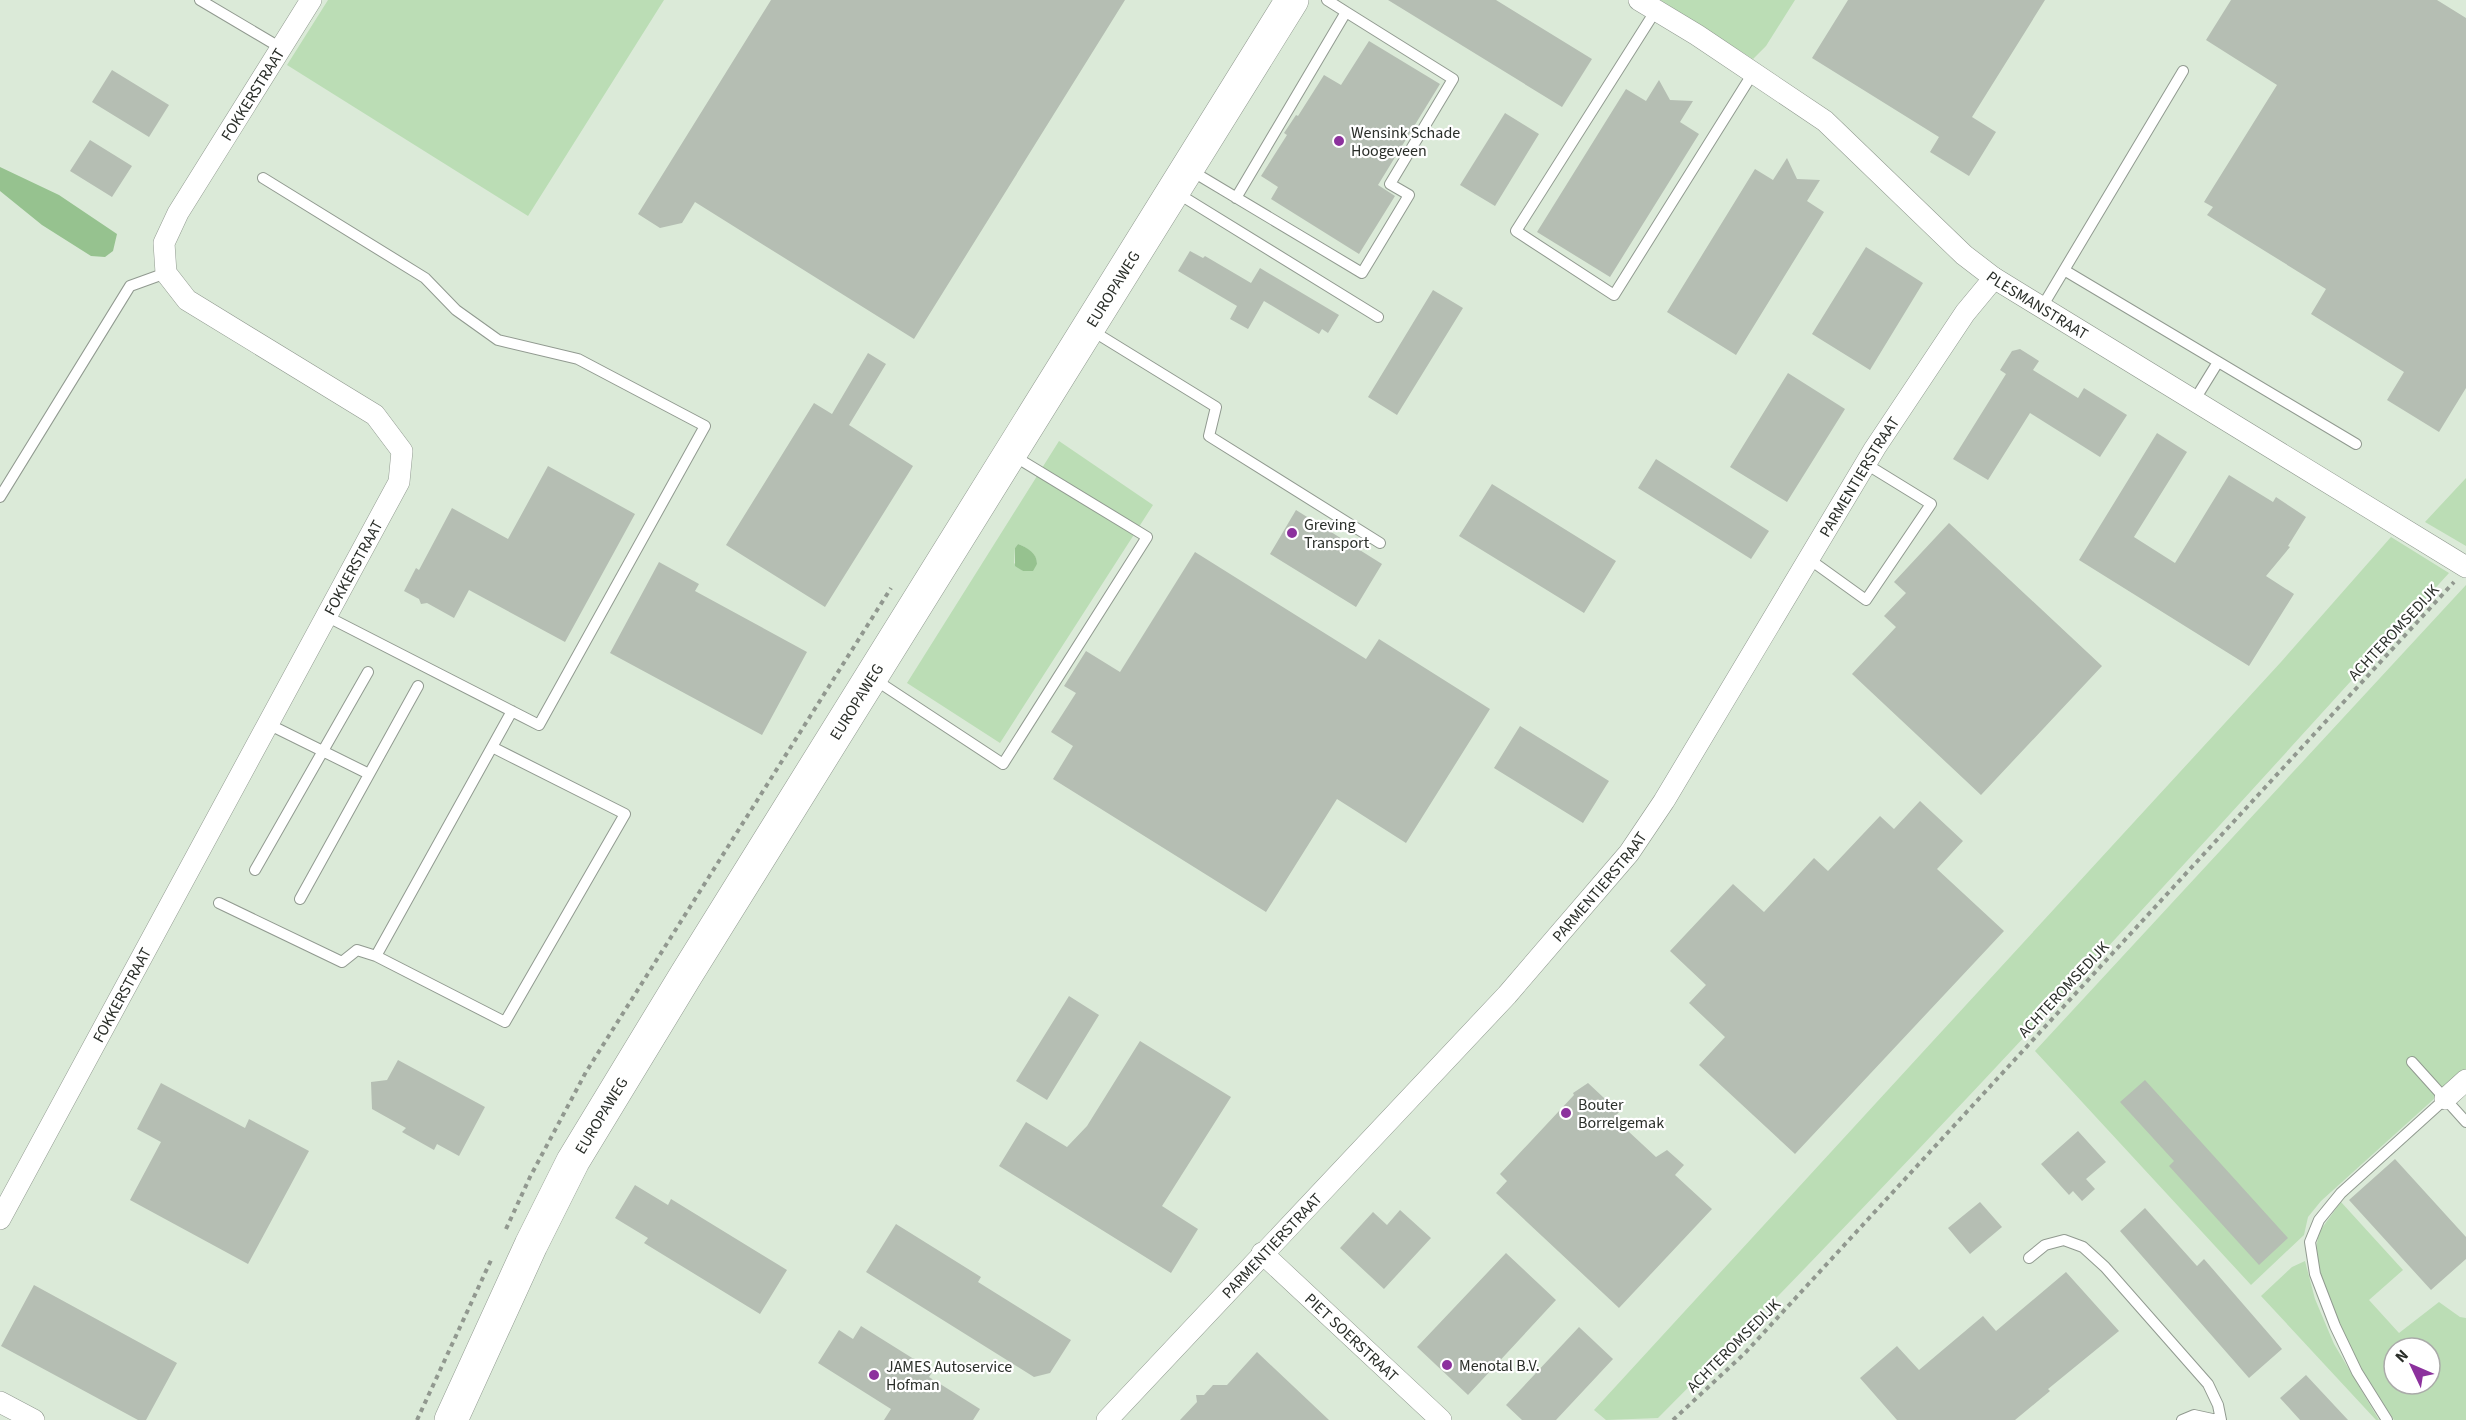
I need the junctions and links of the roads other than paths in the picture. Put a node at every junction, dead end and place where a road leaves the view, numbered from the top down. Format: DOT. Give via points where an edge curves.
graph roads {
  1 [pos="200,0"];
  2 [pos="311,0"];
  3 [pos="1292,0"];
  4 [pos="1327,0"];
  5 [pos="1648,5"];
  6 [pos="1346,12"];
  7 [pos="281,48"];
  8 [pos="2183,71"];
  9 [pos="1753,73"];
  10 [pos="262,178"];
  11 [pos="1181,180"];
  12 [pos="1236,198"];
  13 [pos="2064,270"];
  14 [pos="166,273"];
  15 [pos="1994,278"];
  16 [pos="2042,307"];
  17 [pos="1378,317"];
  18 [pos="1088,328"];
  19 [pos="2218,362"];
  20 [pos="2194,400"];
  21 [pos="2356,444"];
  22 [pos="1010,453"];
  23 [pos="1866,464"];
  24 [pos="0,497"];
  25 [pos="1380,543"];
  26 [pos="1809,559"];
  27 [pos="2462,573"];
  28 [pos="326,616"];
  29 [pos="368,672"];
  30 [pos="871,677"];
  31 [pos="418,686"];
  32 [pos="512,711"];
  33 [pos="268,724"];
  34 [pos="492,747"];
  35 [pos="323,751"];
  36 [pos="369,774"];
  37 [pos="255,870"];
  38 [pos="300,899"];
  39 [pos="219,903"];
  40 [pos="376,956"];
  41 [pos="2412,1062"];
  42 [pos="2466,1080"];
  43 [pos="2445,1099"];
  44 [pos="2466,1122"];
  45 [pos="0,1219"];
  46 [pos="1262,1253"];
  47 [pos="2029,1258"];
  48 [pos="0,1402"];
  49 [pos="34,1420"];
  50 [pos="451,1420"];
  51 [pos="1107,1420"];
  52 [pos="1441,1420"];
  53 [pos="2182,1420"];
  54 [pos="2219,1420"];
  55 [pos="2387,1420"];
  1 -- 7 [label="lane"];
  2 -- 7 [label="street, FOKKERSTRAAT"];
  3 -- 11 [label="main road, EUROPAWEG"];
  4 -- 6 [label="lane"];
  5 -- 9 [label="street, PLESMANSTRAAT"];
  5 -- 9 [label="lane" via="1516,231 1614,295"];
  6 -- 12 [label="lane"];
  6 -- 12 [label="lane" via="1453,79 1390,184 1409,195 1362,273"];
  7 -- 14 [label="street, FOKKERSTRAAT" via="178,213 164,243"];
  8 -- 13 [label="lane"];
  9 -- 15 [label="street, PLESMANSTRAAT" via="1825,121 1964,255"];
  10 -- 32 [label="lane" via="425,278 456,310 498,340 578,359 705,426 539,725"];
  11 -- 12 [label="lane"];
  11 -- 17 [label="lane"];
  11 -- 18 [label="main road, EUROPAWEG"];
  13 -- 16 [label="lane"];
  13 -- 19 [label="lane"];
  14 -- 24 [label="lane" via="130,286"];
  14 -- 28 [label="street, FOKKERSTRAAT" via="187,300 375,415 402,451 399,482"];
  15 -- 16 [label="street, PLESMANSTRAAT"];
  15 -- 23 [label="street, PARMENTIERSTRAAT" via="1965,313"];
  16 -- 20 [label="street, PLESMANSTRAAT"];
  18 -- 22 [label="main road, EUROPAWEG"];
  18 -- 25 [label="lane" via="1216,407 1209,436"];
  19 -- 20 [label="lane"];
  19 -- 21 [label="lane"];
  20 -- 27 [label="street, PLESMANSTRAAT"];
  22 -- 30 [label="main road, EUROPAWEG"];
  22 -- 30 [label="lane" via="1146,537 1004,764"];
  23 -- 26 [label="street, PARMENTIERSTRAAT"];
  23 -- 26 [label="lane" via="1931,504 1866,600"];
  26 -- 46 [label="street, PARMENTIERSTRAAT" via="1629,853 1508,995"];
  28 -- 32 [label="lane"];
  28 -- 33 [label="street, FOKKERSTRAAT"];
  29 -- 35 [label="lane"];
  30 -- 50 [label="main road, EUROPAWEG" via="573,1161"];
  31 -- 36 [label="lane"];
  32 -- 34 [label="lane"];
  33 -- 35 [label="lane"];
  33 -- 45 [label="street, FOKKERSTRAAT"];
  34 -- 40 [label="lane"];
  34 -- 40 [label="lane" via="625,814 504,1022"];
  35 -- 36 [label="lane"];
  35 -- 37 [label="lane"];
  36 -- 38 [label="lane"];
  39 -- 40 [label="lane" via="342,962 357,950"];
  41 -- 43 [label="lane"];
  42 -- 43 [label="street"];
  43 -- 44 [label="lane"];
  43 -- 55 [label="lane" via="2341,1193 2319,1220 2310,1242 2315,1274 2334,1326"];
  46 -- 51 [label="street, PARMENTIERSTRAAT"];
  46 -- 52 [label="street, PIET SOERSTRAAT"];
  47 -- 54 [label="lane" via="2045,1245 2064,1240 2083,1247 2208,1384 2218,1405"];
  48 -- 49 [label="street"];
  53 -- 54 [label="lane" via="2194,1415"];
}
